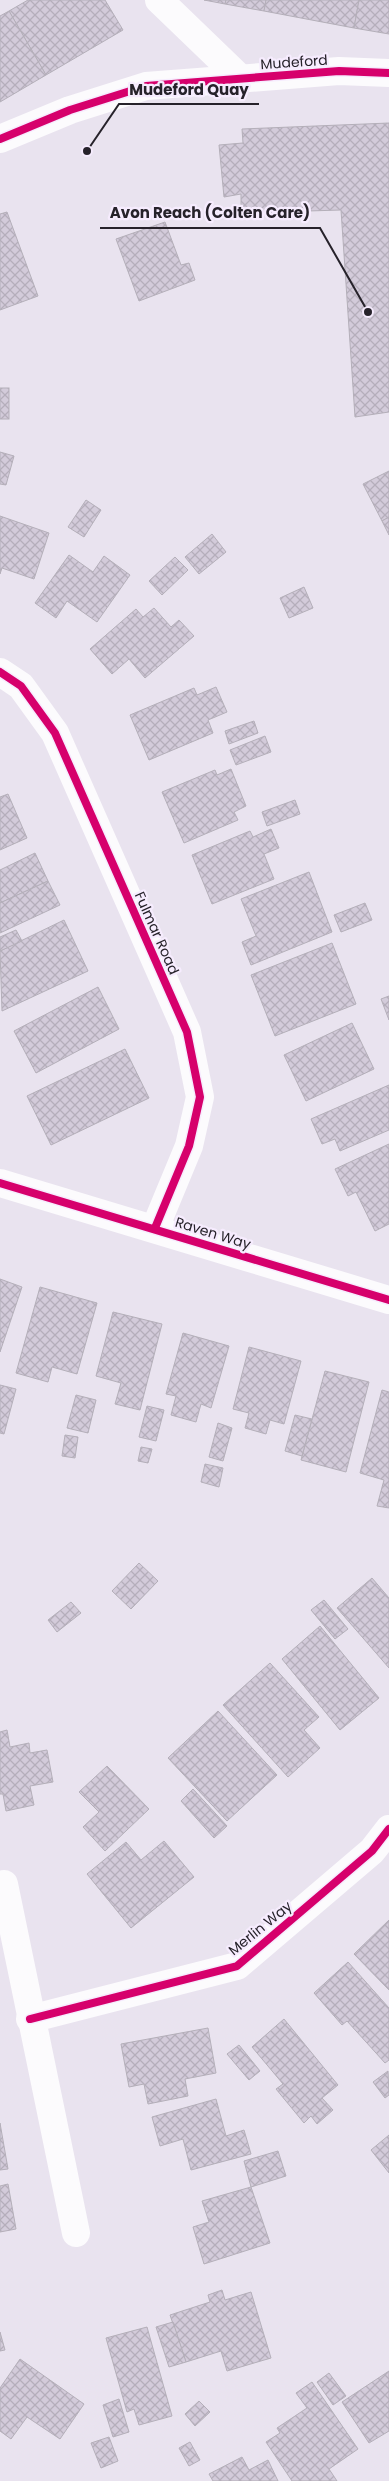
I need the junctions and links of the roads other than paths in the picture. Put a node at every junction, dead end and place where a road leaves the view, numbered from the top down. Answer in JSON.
{"nodes":[{"id":1,"x":159,"y":0,"type":"edge"},
{"id":2,"x":389,"y":73,"type":"edge"},
{"id":3,"x":240,"y":78,"type":"junction"},
{"id":4,"x":0,"y":138,"type":"edge"},
{"id":5,"x":0,"y":672,"type":"edge"},
{"id":6,"x":0,"y":1183,"type":"edge"},
{"id":7,"x":155,"y":1228,"type":"junction"},
{"id":8,"x":389,"y":1300,"type":"edge"},
{"id":9,"x":389,"y":1829,"type":"edge"},
{"id":10,"x":4,"y":1884,"type":"dead end"},
{"id":11,"x":30,"y":2019,"type":"junction"},
{"id":12,"x":76,"y":2233,"type":"dead end"}],
"edges":[{"from":1,"to":3,"type":"street"},
{"from":2,"to":3,"type":"street","name":"Mudeford"},
{"from":3,"to":4,"type":"street","name":"Mudeford"},
{"from":5,"to":7,"type":"street","name":"Fulmar Road"},
{"from":6,"to":7,"type":"street","name":"Raven Way"},
{"from":7,"to":8,"type":"street","name":"Raven Way"},
{"from":9,"to":11,"type":"street","name":"Merlin Way"},
{"from":10,"to":11,"type":"street"},
{"from":11,"to":12,"type":"street"}]}
